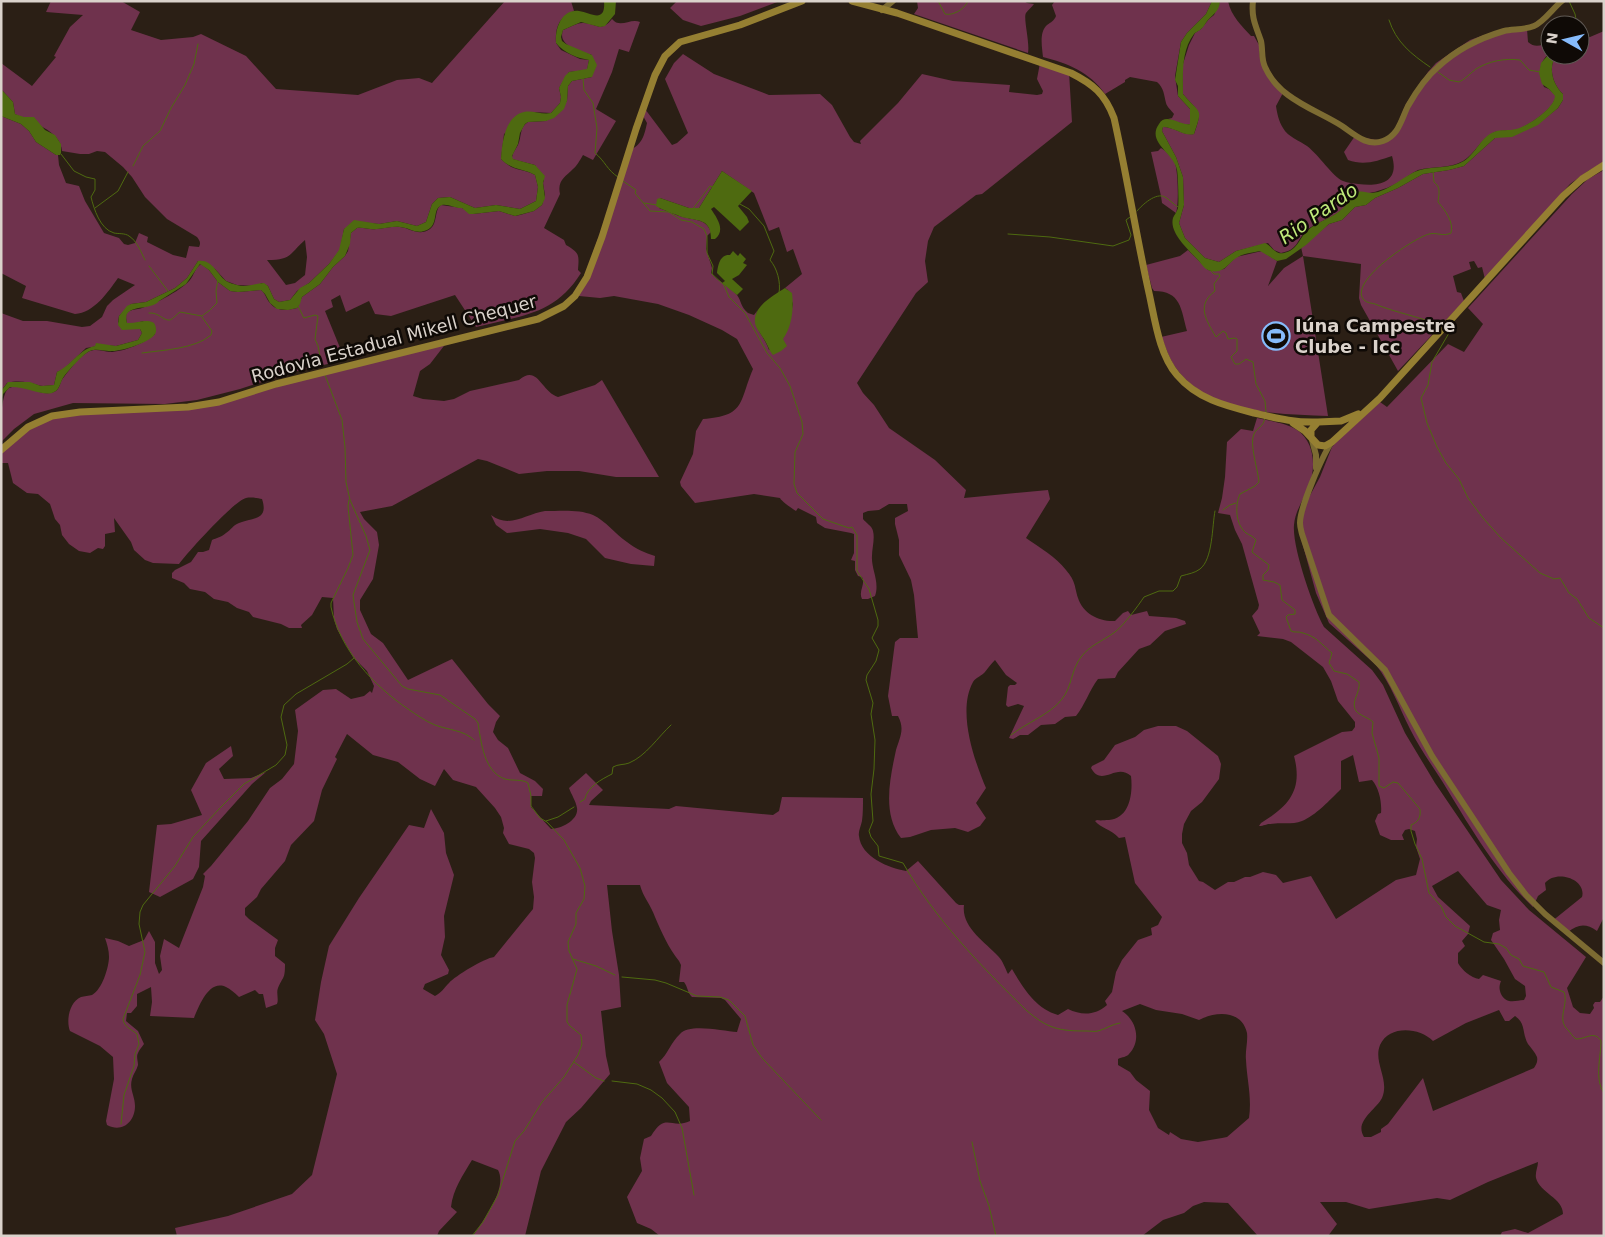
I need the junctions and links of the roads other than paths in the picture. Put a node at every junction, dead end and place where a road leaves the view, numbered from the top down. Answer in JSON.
{"nodes":[{"id":1,"x":802,"y":1,"type":"edge"},
{"id":2,"x":852,"y":1,"type":"edge"},
{"id":3,"x":893,"y":1,"type":"edge"},
{"id":4,"x":1253,"y":1,"type":"edge"},
{"id":5,"x":1562,"y":1,"type":"edge"},
{"id":6,"x":882,"y":10,"type":"junction"},
{"id":7,"x":1604,"y":165,"type":"edge"},
{"id":8,"x":1363,"y":412,"type":"junction"},
{"id":9,"x":1288,"y":421,"type":"junction"},
{"id":10,"x":1322,"y":422,"type":"junction"},
{"id":11,"x":1311,"y":438,"type":"junction"},
{"id":12,"x":1333,"y":441,"type":"junction"},
{"id":13,"x":1,"y":450,"type":"edge"},
{"id":14,"x":1315,"y":476,"type":"junction"},
{"id":15,"x":1604,"y":963,"type":"edge"}],
"edges":[{"from":1,"to":13,"type":"main road","name":"Rodovia Estadual Mikell Chequer"},
{"from":2,"to":6,"type":"main road"},
{"from":3,"to":6,"type":"main road"},
{"from":4,"to":5,"type":"main road"},
{"from":6,"to":9,"type":"main road"},
{"from":7,"to":8,"type":"main road"},
{"from":8,"to":10,"type":"main road"},
{"from":8,"to":12,"type":"main road"},
{"from":9,"to":10,"type":"main road"},
{"from":9,"to":11,"type":"main road"},
{"from":10,"to":11,"type":"main road"},
{"from":10,"to":12,"type":"main road"},
{"from":11,"to":12,"type":"main road"},
{"from":11,"to":14,"type":"main road"},
{"from":12,"to":14,"type":"main road"},
{"from":14,"to":15,"type":"main road"}]}
